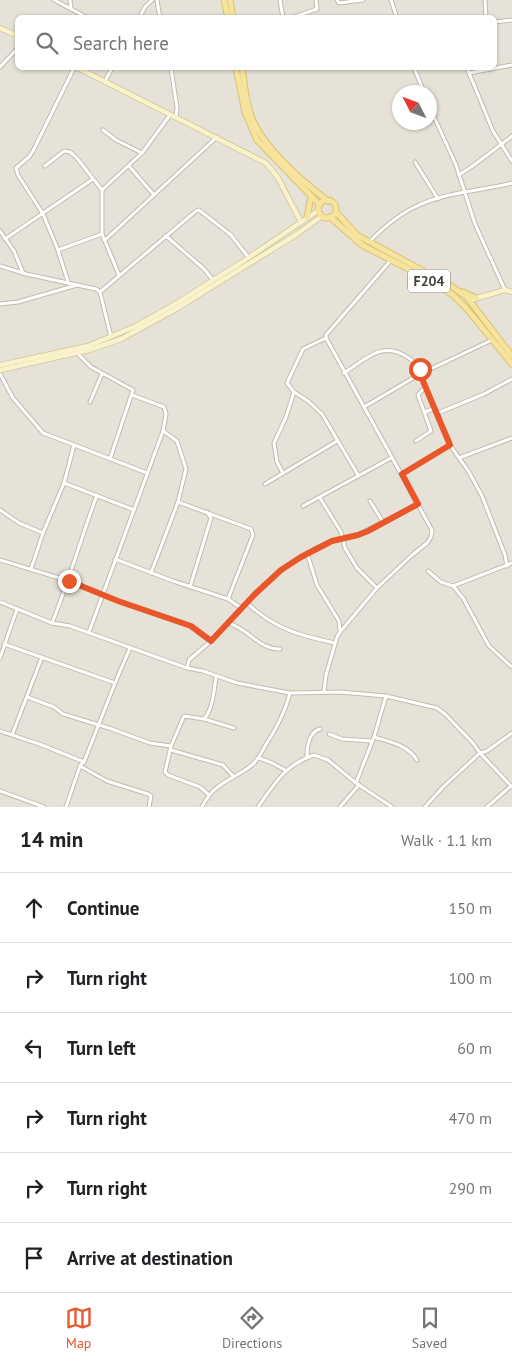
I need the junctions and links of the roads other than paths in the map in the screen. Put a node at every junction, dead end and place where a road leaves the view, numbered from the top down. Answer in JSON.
{"nodes":[{"id":1,"x":54,"y":0,"type":"edge"},
{"id":2,"x":70,"y":0,"type":"edge"},
{"id":3,"x":152,"y":0,"type":"edge"},
{"id":4,"x":157,"y":0,"type":"edge"},
{"id":5,"x":224,"y":0,"type":"edge"},
{"id":6,"x":230,"y":0,"type":"edge"},
{"id":7,"x":280,"y":0,"type":"edge"},
{"id":8,"x":316,"y":0,"type":"edge"},
{"id":9,"x":337,"y":0,"type":"edge"},
{"id":10,"x":363,"y":0,"type":"edge"},
{"id":11,"x":391,"y":0,"type":"edge"},
{"id":12,"x":485,"y":0,"type":"edge"},
{"id":13,"x":71,"y":8,"type":"junction"},
{"id":14,"x":83,"y":15,"type":"edge"},
{"id":15,"x":140,"y":15,"type":"edge"},
{"id":16,"x":160,"y":15,"type":"edge"},
{"id":17,"x":227,"y":15,"type":"edge"},
{"id":18,"x":232,"y":15,"type":"edge"},
{"id":19,"x":282,"y":15,"type":"edge"},
{"id":20,"x":300,"y":15,"type":"edge"},
{"id":21,"x":396,"y":15,"type":"edge"},
{"id":22,"x":486,"y":15,"type":"edge"},
{"id":23,"x":512,"y":20,"type":"edge"},
{"id":24,"x":497,"y":22,"type":"edge"},
{"id":25,"x":0,"y":28,"type":"edge"},
{"id":26,"x":15,"y":35,"type":"edge"},
{"id":27,"x":15,"y":51,"type":"edge"},
{"id":28,"x":512,"y":65,"type":"edge"},
{"id":29,"x":0,"y":67,"type":"edge"},
{"id":30,"x":497,"y":68,"type":"edge"},
{"id":31,"x":73,"y":70,"type":"edge"},
{"id":32,"x":82,"y":70,"type":"edge"},
{"id":33,"x":111,"y":70,"type":"edge"},
{"id":34,"x":171,"y":70,"type":"edge"},
{"id":35,"x":236,"y":70,"type":"edge"},
{"id":36,"x":242,"y":70,"type":"edge"},
{"id":37,"x":415,"y":70,"type":"edge"},
{"id":38,"x":468,"y":70,"type":"edge"},
{"id":39,"x":486,"y":70,"type":"edge"},
{"id":40,"x":470,"y":73,"type":"junction"},
{"id":41,"x":105,"y":82,"type":"junction"},
{"id":42,"x":421,"y":85,"type":"edge"},
{"id":43,"x":171,"y":114,"type":"junction"},
{"id":44,"x":176,"y":117,"type":"junction"},
{"id":45,"x":437,"y":123,"type":"edge"},
{"id":46,"x":103,"y":130,"type":"dead end"},
{"id":47,"x":512,"y":136,"type":"edge"},
{"id":48,"x":217,"y":137,"type":"junction"},
{"id":49,"x":500,"y":144,"type":"junction"},
{"id":50,"x":142,"y":153,"type":"junction"},
{"id":51,"x":512,"y":161,"type":"edge"},
{"id":52,"x":415,"y":162,"type":"dead end"},
{"id":53,"x":45,"y":166,"type":"dead end"},
{"id":54,"x":129,"y":166,"type":"junction"},
{"id":55,"x":459,"y":175,"type":"junction"},
{"id":56,"x":93,"y":179,"type":"junction"},
{"id":57,"x":512,"y":183,"type":"edge"},
{"id":58,"x":102,"y":190,"type":"junction"},
{"id":59,"x":465,"y":192,"type":"junction"},
{"id":60,"x":154,"y":195,"type":"junction"},
{"id":61,"x":311,"y":198,"type":"junction"},
{"id":62,"x":438,"y":199,"type":"junction"},
{"id":63,"x":328,"y":201,"type":"junction"},
{"id":64,"x":319,"y":208,"type":"junction"},
{"id":65,"x":336,"y":212,"type":"junction"},
{"id":66,"x":43,"y":214,"type":"junction"},
{"id":67,"x":322,"y":216,"type":"junction"},
{"id":68,"x":307,"y":217,"type":"junction"},
{"id":69,"x":330,"y":217,"type":"junction"},
{"id":70,"x":301,"y":222,"type":"junction"},
{"id":71,"x":0,"y":231,"type":"edge"},
{"id":72,"x":102,"y":234,"type":"junction"},
{"id":73,"x":166,"y":236,"type":"junction"},
{"id":74,"x":5,"y":239,"type":"junction"},
{"id":75,"x":105,"y":240,"type":"junction"},
{"id":76,"x":369,"y":242,"type":"junction"},
{"id":77,"x":375,"y":248,"type":"junction"},
{"id":78,"x":58,"y":250,"type":"junction"},
{"id":79,"x":248,"y":258,"type":"junction"},
{"id":80,"x":391,"y":260,"type":"junction"},
{"id":81,"x":0,"y":266,"type":"edge"},
{"id":82,"x":23,"y":273,"type":"junction"},
{"id":83,"x":119,"y":275,"type":"junction"},
{"id":84,"x":213,"y":280,"type":"junction"},
{"id":85,"x":68,"y":282,"type":"junction"},
{"id":86,"x":77,"y":284,"type":"junction"},
{"id":87,"x":451,"y":286,"type":"junction"},
{"id":88,"x":505,"y":290,"type":"junction"},
{"id":89,"x":100,"y":292,"type":"junction"},
{"id":90,"x":512,"y":292,"type":"edge"},
{"id":91,"x":478,"y":297,"type":"junction"},
{"id":92,"x":471,"y":302,"type":"junction"},
{"id":93,"x":0,"y":304,"type":"edge"},
{"id":94,"x":463,"y":306,"type":"junction"},
{"id":95,"x":112,"y":337,"type":"junction"},
{"id":96,"x":326,"y":338,"type":"junction"},
{"id":97,"x":492,"y":340,"type":"junction"},
{"id":98,"x":77,"y":353,"type":"junction"},
{"id":99,"x":512,"y":356,"type":"edge"},
{"id":100,"x":512,"y":364,"type":"edge"},
{"id":101,"x":0,"y":365,"type":"edge"},
{"id":102,"x":0,"y":370,"type":"edge"},
{"id":103,"x":344,"y":373,"type":"junction"},
{"id":104,"x":0,"y":374,"type":"edge"},
{"id":105,"x":102,"y":374,"type":"junction"},
{"id":106,"x":420,"y":374,"type":"junction"},
{"id":107,"x":512,"y":379,"type":"edge"},
{"id":108,"x":426,"y":386,"type":"junction"},
{"id":109,"x":294,"y":392,"type":"junction"},
{"id":110,"x":132,"y":395,"type":"junction"},
{"id":111,"x":90,"y":402,"type":"dead end"},
{"id":112,"x":364,"y":407,"type":"junction"},
{"id":113,"x":435,"y":408,"type":"junction"},
{"id":114,"x":426,"y":412,"type":"junction"},
{"id":115,"x":438,"y":413,"type":"junction"},
{"id":116,"x":163,"y":431,"type":"junction"},
{"id":117,"x":512,"y":438,"type":"edge"},
{"id":118,"x":416,"y":440,"type":"dead end"},
{"id":119,"x":337,"y":441,"type":"junction"},
{"id":120,"x":74,"y":445,"type":"junction"},
{"id":121,"x":450,"y":445,"type":"junction"},
{"id":122,"x":391,"y":458,"type":"junction"},
{"id":123,"x":459,"y":458,"type":"junction"},
{"id":124,"x":110,"y":459,"type":"junction"},
{"id":125,"x":283,"y":473,"type":"junction"},
{"id":126,"x":147,"y":474,"type":"junction"},
{"id":127,"x":402,"y":474,"type":"junction"},
{"id":128,"x":358,"y":475,"type":"junction"},
{"id":129,"x":64,"y":483,"type":"junction"},
{"id":130,"x":265,"y":484,"type":"dead end"},
{"id":131,"x":97,"y":495,"type":"junction"},
{"id":132,"x":320,"y":498,"type":"junction"},
{"id":133,"x":370,"y":501,"type":"dead end"},
{"id":134,"x":178,"y":502,"type":"junction"},
{"id":135,"x":418,"y":504,"type":"junction"},
{"id":136,"x":303,"y":506,"type":"dead end"},
{"id":137,"x":0,"y":510,"type":"edge"},
{"id":138,"x":134,"y":510,"type":"junction"},
{"id":139,"x":207,"y":512,"type":"junction"},
{"id":140,"x":382,"y":522,"type":"junction"},
{"id":141,"x":43,"y":533,"type":"junction"},
{"id":142,"x":342,"y":538,"type":"junction"},
{"id":143,"x":307,"y":554,"type":"junction"},
{"id":144,"x":115,"y":559,"type":"junction"},
{"id":145,"x":0,"y":560,"type":"edge"},
{"id":146,"x":512,"y":563,"type":"edge"},
{"id":147,"x":507,"y":566,"type":"junction"},
{"id":148,"x":32,"y":569,"type":"junction"},
{"id":149,"x":428,"y":571,"type":"dead end"},
{"id":150,"x":151,"y":573,"type":"junction"},
{"id":151,"x":69,"y":581,"type":"junction"},
{"id":152,"x":453,"y":586,"type":"junction"},
{"id":153,"x":190,"y":587,"type":"junction"},
{"id":154,"x":377,"y":588,"type":"junction"},
{"id":155,"x":103,"y":594,"type":"junction"},
{"id":156,"x":228,"y":599,"type":"junction"},
{"id":157,"x":0,"y":602,"type":"edge"},
{"id":158,"x":247,"y":603,"type":"junction"},
{"id":159,"x":241,"y":608,"type":"junction"},
{"id":160,"x":17,"y":609,"type":"junction"},
{"id":161,"x":52,"y":623,"type":"junction"},
{"id":162,"x":227,"y":623,"type":"junction"},
{"id":163,"x":89,"y":632,"type":"junction"},
{"id":164,"x":340,"y":632,"type":"junction"},
{"id":165,"x":211,"y":641,"type":"junction"},
{"id":166,"x":336,"y":643,"type":"junction"},
{"id":167,"x":4,"y":644,"type":"junction"},
{"id":168,"x":130,"y":648,"type":"junction"},
{"id":169,"x":280,"y":649,"type":"dead end"},
{"id":170,"x":42,"y":657,"type":"junction"},
{"id":171,"x":0,"y":658,"type":"edge"},
{"id":172,"x":512,"y":667,"type":"edge"},
{"id":173,"x":187,"y":668,"type":"junction"},
{"id":174,"x":216,"y":677,"type":"junction"},
{"id":175,"x":115,"y":683,"type":"junction"},
{"id":176,"x":324,"y":691,"type":"junction"},
{"id":177,"x":290,"y":693,"type":"junction"},
{"id":178,"x":386,"y":696,"type":"junction"},
{"id":179,"x":27,"y":697,"type":"junction"},
{"id":180,"x":204,"y":718,"type":"junction"},
{"id":181,"x":98,"y":725,"type":"junction"},
{"id":182,"x":234,"y":728,"type":"dead end"},
{"id":183,"x":320,"y":729,"type":"dead end"},
{"id":184,"x":0,"y":731,"type":"edge"},
{"id":185,"x":512,"y":733,"type":"edge"},
{"id":186,"x":329,"y":734,"type":"dead end"},
{"id":187,"x":12,"y":735,"type":"junction"},
{"id":188,"x":373,"y":739,"type":"junction"},
{"id":189,"x":171,"y":748,"type":"junction"},
{"id":190,"x":480,"y":753,"type":"junction"},
{"id":191,"x":308,"y":757,"type":"junction"},
{"id":192,"x":259,"y":758,"type":"junction"},
{"id":193,"x":417,"y":760,"type":"dead end"},
{"id":194,"x":84,"y":762,"type":"junction"},
{"id":195,"x":80,"y":766,"type":"junction"},
{"id":196,"x":285,"y":770,"type":"junction"},
{"id":197,"x":233,"y":776,"type":"junction"},
{"id":198,"x":357,"y":784,"type":"junction"},
{"id":199,"x":511,"y":785,"type":"edge"},
{"id":200,"x":0,"y":791,"type":"edge"},
{"id":201,"x":208,"y":794,"type":"junction"},
{"id":202,"x":30,"y":802,"type":"junction"},
{"id":203,"x":28,"y":807,"type":"edge"},
{"id":204,"x":44,"y":807,"type":"edge"},
{"id":205,"x":66,"y":807,"type":"edge"},
{"id":206,"x":149,"y":807,"type":"edge"},
{"id":207,"x":202,"y":807,"type":"edge"},
{"id":208,"x":258,"y":807,"type":"edge"},
{"id":209,"x":340,"y":807,"type":"edge"},
{"id":210,"x":392,"y":807,"type":"edge"},
{"id":211,"x":425,"y":807,"type":"edge"},
{"id":212,"x":487,"y":807,"type":"edge"}],
"edges":[{"from":1,"to":13,"type":"street"},
{"from":2,"to":13,"type":"street"},
{"from":3,"to":15,"type":"street"},
{"from":4,"to":16,"type":"street"},
{"from":5,"to":17,"type":"main road"},
{"from":6,"to":18,"type":"main road"},
{"from":7,"to":19,"type":"street"},
{"from":8,"to":20,"type":"street"},
{"from":9,"to":10,"type":"street"},
{"from":11,"to":21,"type":"street"},
{"from":12,"to":22,"type":"street"},
{"from":13,"to":14,"type":"street"},
{"from":23,"to":24,"type":"street"},
{"from":25,"to":26,"type":"main road"},
{"from":27,"to":29,"type":"street"},
{"from":28,"to":30,"type":"street"},
{"from":31,"to":66,"type":"street"},
{"from":32,"to":41,"type":"main road"},
{"from":33,"to":41,"type":"street"},
{"from":34,"to":44,"type":"street"},
{"from":35,"to":61,"type":"main road"},
{"from":36,"to":63,"type":"main road","number":"F204"},
{"from":37,"to":42,"type":"street"},
{"from":38,"to":40,"type":"street"},
{"from":39,"to":40,"type":"street"},
{"from":40,"to":49,"type":"street"},
{"from":41,"to":43,"type":"main road"},
{"from":43,"to":44,"type":"main road"},
{"from":43,"to":50,"type":"street"},
{"from":44,"to":48,"type":"main road"},
{"from":45,"to":55,"type":"street"},
{"from":46,"to":50,"type":"street"},
{"from":47,"to":49,"type":"street"},
{"from":48,"to":60,"type":"street"},
{"from":48,"to":70,"type":"main road"},
{"from":49,"to":51,"type":"street"},
{"from":49,"to":55,"type":"street"},
{"from":50,"to":54,"type":"street"},
{"from":52,"to":62,"type":"street"},
{"from":53,"to":56,"type":"street"},
{"from":54,"to":58,"type":"street"},
{"from":54,"to":60,"type":"street"},
{"from":55,"to":59,"type":"street"},
{"from":56,"to":58,"type":"street"},
{"from":56,"to":66,"type":"street"},
{"from":57,"to":59,"type":"street"},
{"from":58,"to":72,"type":"street"},
{"from":59,"to":62,"type":"street"},
{"from":59,"to":88,"type":"street"},
{"from":60,"to":75,"type":"street"},
{"from":61,"to":64,"type":"main road"},
{"from":61,"to":68,"type":"main road"},
{"from":62,"to":76,"type":"street"},
{"from":63,"to":64,"type":"main road"},
{"from":63,"to":65,"type":"main road","number":"F204"},
{"from":64,"to":67,"type":"main road"},
{"from":64,"to":68,"type":"main road"},
{"from":65,"to":69,"type":"main road"},
{"from":65,"to":76,"type":"main road","number":"F204"},
{"from":66,"to":74,"type":"street"},
{"from":66,"to":78,"type":"street"},
{"from":67,"to":69,"type":"main road"},
{"from":67,"to":98,"type":"main road"},
{"from":68,"to":70,"type":"main road"},
{"from":69,"to":77,"type":"main road","number":"F204"},
{"from":70,"to":79,"type":"main road"},
{"from":71,"to":74,"type":"street"},
{"from":72,"to":75,"type":"street"},
{"from":72,"to":78,"type":"street"},
{"from":73,"to":79,"type":"street"},
{"from":73,"to":83,"type":"street"},
{"from":73,"to":84,"type":"street"},
{"from":74,"to":82,"type":"street"},
{"from":75,"to":83,"type":"street"},
{"from":76,"to":77,"type":"main road","number":"F204"},
{"from":77,"to":80,"type":"main road","number":"F204"},
{"from":77,"to":87,"type":"main road","number":"F204"},
{"from":78,"to":85,"type":"street"},
{"from":79,"to":84,"type":"main road"},
{"from":80,"to":94,"type":"main road","number":"F204"},
{"from":80,"to":96,"type":"street"},
{"from":81,"to":82,"type":"street"},
{"from":82,"to":85,"type":"street"},
{"from":83,"to":89,"type":"street"},
{"from":84,"to":95,"type":"main road"},
{"from":85,"to":86,"type":"street"},
{"from":86,"to":89,"type":"street"},
{"from":86,"to":93,"type":"street"},
{"from":87,"to":91,"type":"main road"},
{"from":87,"to":92,"type":"main road","number":"F204"},
{"from":88,"to":90,"type":"main road"},
{"from":88,"to":91,"type":"main road"},
{"from":89,"to":95,"type":"street"},
{"from":91,"to":92,"type":"main road"},
{"from":92,"to":94,"type":"street"},
{"from":92,"to":99,"type":"main road","number":"F204"},
{"from":94,"to":97,"type":"main road","number":"F204"},
{"from":95,"to":101,"type":"main road"},
{"from":96,"to":103,"type":"street"},
{"from":96,"to":109,"type":"street"},
{"from":97,"to":100,"type":"main road","number":"F204"},
{"from":97,"to":106,"type":"street"},
{"from":98,"to":102,"type":"main road"},
{"from":98,"to":105,"type":"street"},
{"from":103,"to":106,"type":"street"},
{"from":103,"to":112,"type":"street"},
{"from":104,"to":120,"type":"street"},
{"from":105,"to":110,"type":"street"},
{"from":105,"to":111,"type":"street"},
{"from":106,"to":108,"type":"street"},
{"from":106,"to":112,"type":"street"},
{"from":107,"to":115,"type":"street"},
{"from":108,"to":113,"type":"street"},
{"from":108,"to":114,"type":"street"},
{"from":109,"to":119,"type":"street"},
{"from":109,"to":125,"type":"street"},
{"from":110,"to":116,"type":"street"},
{"from":110,"to":124,"type":"street"},
{"from":112,"to":122,"type":"street"},
{"from":113,"to":114,"type":"street"},
{"from":113,"to":115,"type":"street"},
{"from":114,"to":118,"type":"street"},
{"from":115,"to":121,"type":"street"},
{"from":116,"to":126,"type":"street"},
{"from":116,"to":134,"type":"street"},
{"from":117,"to":123,"type":"street"},
{"from":119,"to":125,"type":"street"},
{"from":119,"to":128,"type":"street"},
{"from":120,"to":124,"type":"street"},
{"from":120,"to":129,"type":"street"},
{"from":121,"to":123,"type":"street"},
{"from":121,"to":127,"type":"street"},
{"from":122,"to":127,"type":"street"},
{"from":122,"to":128,"type":"street"},
{"from":123,"to":147,"type":"street"},
{"from":124,"to":126,"type":"street"},
{"from":125,"to":130,"type":"street"},
{"from":126,"to":138,"type":"street"},
{"from":127,"to":135,"type":"street"},
{"from":128,"to":132,"type":"street"},
{"from":129,"to":131,"type":"street"},
{"from":129,"to":141,"type":"street"},
{"from":131,"to":138,"type":"street"},
{"from":131,"to":151,"type":"street"},
{"from":132,"to":136,"type":"street"},
{"from":132,"to":142,"type":"street"},
{"from":133,"to":140,"type":"street"},
{"from":134,"to":139,"type":"street"},
{"from":134,"to":150,"type":"street"},
{"from":135,"to":140,"type":"street"},
{"from":135,"to":154,"type":"street"},
{"from":137,"to":141,"type":"street"},
{"from":138,"to":144,"type":"street"},
{"from":139,"to":153,"type":"street"},
{"from":139,"to":156,"type":"street"},
{"from":140,"to":142,"type":"street"},
{"from":141,"to":148,"type":"street"},
{"from":142,"to":143,"type":"street"},
{"from":142,"to":154,"type":"street"},
{"from":143,"to":158,"type":"street"},
{"from":143,"to":164,"type":"street"},
{"from":144,"to":150,"type":"street"},
{"from":144,"to":155,"type":"street"},
{"from":145,"to":148,"type":"street"},
{"from":146,"to":147,"type":"street"},
{"from":147,"to":152,"type":"street"},
{"from":148,"to":151,"type":"street"},
{"from":149,"to":152,"type":"street"},
{"from":150,"to":153,"type":"street"},
{"from":151,"to":155,"type":"street"},
{"from":151,"to":161,"type":"street"},
{"from":152,"to":172,"type":"street"},
{"from":153,"to":156,"type":"street"},
{"from":154,"to":164,"type":"street"},
{"from":155,"to":163,"type":"street"},
{"from":155,"to":165,"type":"street"},
{"from":156,"to":159,"type":"street"},
{"from":157,"to":160,"type":"street"},
{"from":158,"to":159,"type":"street"},
{"from":158,"to":166,"type":"street"},
{"from":159,"to":162,"type":"street"},
{"from":160,"to":161,"type":"street"},
{"from":160,"to":167,"type":"street"},
{"from":161,"to":163,"type":"street"},
{"from":162,"to":165,"type":"street"},
{"from":162,"to":169,"type":"street"},
{"from":163,"to":168,"type":"street"},
{"from":164,"to":166,"type":"street"},
{"from":165,"to":173,"type":"street"},
{"from":166,"to":176,"type":"street"},
{"from":167,"to":170,"type":"street"},
{"from":167,"to":171,"type":"street"},
{"from":168,"to":173,"type":"street"},
{"from":168,"to":175,"type":"street"},
{"from":170,"to":175,"type":"street"},
{"from":170,"to":179,"type":"street"},
{"from":173,"to":174,"type":"street"},
{"from":174,"to":177,"type":"street"},
{"from":174,"to":180,"type":"street"},
{"from":175,"to":181,"type":"street"},
{"from":176,"to":177,"type":"street"},
{"from":176,"to":178,"type":"street"},
{"from":177,"to":192,"type":"street"},
{"from":178,"to":188,"type":"street"},
{"from":178,"to":190,"type":"street"},
{"from":179,"to":181,"type":"street"},
{"from":179,"to":187,"type":"street"},
{"from":180,"to":182,"type":"street"},
{"from":180,"to":189,"type":"street"},
{"from":181,"to":189,"type":"street"},
{"from":181,"to":194,"type":"street"},
{"from":183,"to":191,"type":"street"},
{"from":184,"to":187,"type":"street"},
{"from":185,"to":190,"type":"street"},
{"from":186,"to":188,"type":"street"},
{"from":187,"to":194,"type":"street"},
{"from":188,"to":193,"type":"street"},
{"from":188,"to":198,"type":"street"},
{"from":189,"to":197,"type":"street"},
{"from":189,"to":201,"type":"street"},
{"from":190,"to":199,"type":"street"},
{"from":190,"to":211,"type":"street"},
{"from":191,"to":196,"type":"street"},
{"from":191,"to":198,"type":"street"},
{"from":192,"to":196,"type":"street"},
{"from":192,"to":197,"type":"street"},
{"from":194,"to":195,"type":"street"},
{"from":195,"to":205,"type":"street"},
{"from":195,"to":206,"type":"street"},
{"from":196,"to":208,"type":"street"},
{"from":197,"to":201,"type":"street"},
{"from":198,"to":209,"type":"street"},
{"from":198,"to":210,"type":"street"},
{"from":199,"to":212,"type":"street"},
{"from":200,"to":202,"type":"street"},
{"from":201,"to":207,"type":"street"},
{"from":202,"to":203,"type":"street"},
{"from":202,"to":204,"type":"street"}]}
